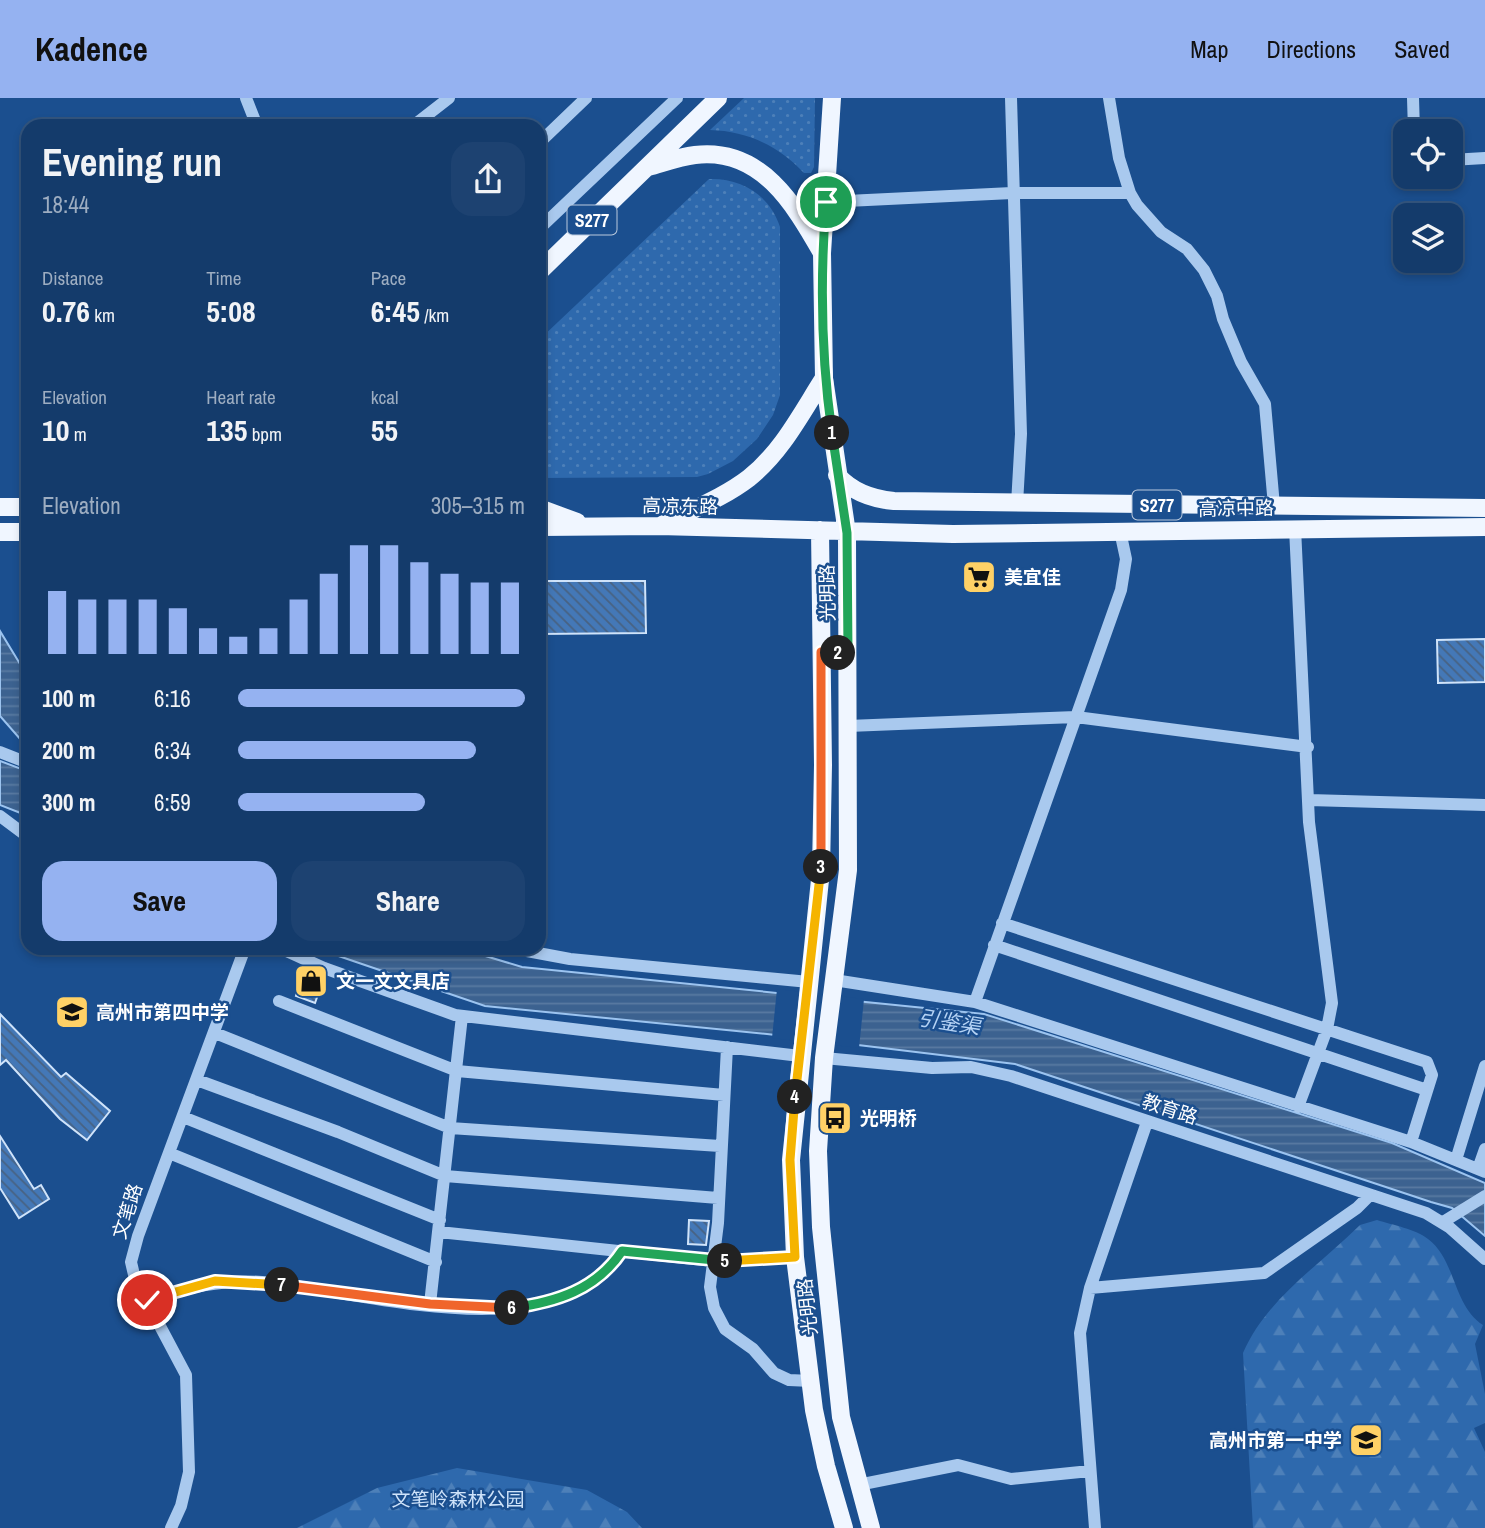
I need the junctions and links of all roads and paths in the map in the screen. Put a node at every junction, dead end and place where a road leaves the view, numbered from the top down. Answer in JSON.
{"nodes":[{"id":1,"x":246,"y":98,"type":"edge"},
{"id":2,"x":449,"y":98,"type":"edge"},
{"id":3,"x":586,"y":98,"type":"edge"},
{"id":4,"x":677,"y":98,"type":"edge"},
{"id":5,"x":718,"y":98,"type":"edge"},
{"id":6,"x":1011,"y":98,"type":"edge"},
{"id":7,"x":1109,"y":98,"type":"edge"},
{"id":8,"x":1413,"y":98,"type":"edge"},
{"id":9,"x":831,"y":106,"type":"edge"},
{"id":10,"x":254,"y":119,"type":"edge"},
{"id":11,"x":422,"y":119,"type":"edge"},
{"id":12,"x":1414,"y":119,"type":"edge"},
{"id":13,"x":546,"y":136,"type":"edge"},
{"id":14,"x":1485,"y":158,"type":"edge"},
{"id":15,"x":1463,"y":159,"type":"edge"},
{"id":16,"x":646,"y":168,"type":"junction"},
{"id":17,"x":1012,"y":193,"type":"junction"},
{"id":18,"x":1130,"y":193,"type":"junction"},
{"id":19,"x":826,"y":202,"type":"junction"},
{"id":20,"x":546,"y":222,"type":"edge"},
{"id":21,"x":822,"y":253,"type":"junction"},
{"id":22,"x":546,"y":265,"type":"edge"},
{"id":23,"x":824,"y":378,"type":"junction"},
{"id":24,"x":837,"y":475,"type":"junction"},
{"id":25,"x":1017,"y":504,"type":"junction"},
{"id":26,"x":1058,"y":505,"type":"junction"},
{"id":27,"x":1274,"y":506,"type":"junction"},
{"id":28,"x":0,"y":507,"type":"edge"},
{"id":29,"x":21,"y":507,"type":"edge"},
{"id":30,"x":1485,"y":508,"type":"edge"},
{"id":31,"x":546,"y":511,"type":"edge"},
{"id":32,"x":587,"y":526,"type":"junction"},
{"id":33,"x":659,"y":526,"type":"junction"},
{"id":34,"x":546,"y":527,"type":"edge"},
{"id":35,"x":1485,"y":527,"type":"edge"},
{"id":36,"x":1295,"y":528,"type":"junction"},
{"id":37,"x":820,"y":530,"type":"junction"},
{"id":38,"x":1119,"y":531,"type":"junction"},
{"id":39,"x":0,"y":532,"type":"edge"},
{"id":40,"x":21,"y":532,"type":"edge"},
{"id":41,"x":1059,"y":532,"type":"junction"},
{"id":42,"x":847,"y":533,"type":"junction"},
{"id":43,"x":821,"y":652,"type":"junction"},
{"id":44,"x":848,"y":653,"type":"junction"},
{"id":45,"x":1076,"y":717,"type":"junction"},
{"id":46,"x":848,"y":726,"type":"junction"},
{"id":47,"x":1308,"y":747,"type":"junction"},
{"id":48,"x":0,"y":752,"type":"edge"},
{"id":49,"x":21,"y":760,"type":"edge"},
{"id":50,"x":1309,"y":800,"type":"junction"},
{"id":51,"x":1485,"y":805,"type":"edge"},
{"id":52,"x":0,"y":816,"type":"edge"},
{"id":53,"x":21,"y":832,"type":"edge"},
{"id":54,"x":1002,"y":923,"type":"junction"},
{"id":55,"x":994,"y":945,"type":"junction"},
{"id":56,"x":242,"y":955,"type":"edge"},
{"id":57,"x":295,"y":955,"type":"edge"},
{"id":58,"x":546,"y":955,"type":"edge"},
{"id":59,"x":808,"y":988,"type":"junction"},
{"id":60,"x":833,"y":988,"type":"junction"},
{"id":61,"x":279,"y":1001,"type":"dead end"},
{"id":62,"x":975,"y":1002,"type":"junction"},
{"id":63,"x":462,"y":1016,"type":"junction"},
{"id":64,"x":1327,"y":1029,"type":"junction"},
{"id":65,"x":215,"y":1032,"type":"junction"},
{"id":66,"x":727,"y":1047,"type":"junction"},
{"id":67,"x":800,"y":1050,"type":"junction"},
{"id":68,"x":824,"y":1053,"type":"junction"},
{"id":69,"x":1317,"y":1055,"type":"junction"},
{"id":70,"x":1485,"y":1066,"type":"edge"},
{"id":71,"x":457,"y":1070,"type":"junction"},
{"id":72,"x":197,"y":1080,"type":"junction"},
{"id":73,"x":1427,"y":1090,"type":"junction"},
{"id":74,"x":724,"y":1095,"type":"junction"},
{"id":75,"x":1298,"y":1107,"type":"junction"},
{"id":76,"x":183,"y":1117,"type":"junction"},
{"id":77,"x":1147,"y":1122,"type":"junction"},
{"id":78,"x":450,"y":1128,"type":"junction"},
{"id":79,"x":1411,"y":1142,"type":"junction"},
{"id":80,"x":720,"y":1146,"type":"junction"},
{"id":81,"x":1485,"y":1149,"type":"edge"},
{"id":82,"x":169,"y":1153,"type":"junction"},
{"id":83,"x":1456,"y":1160,"type":"junction"},
{"id":84,"x":1481,"y":1171,"type":"edge"},
{"id":85,"x":445,"y":1176,"type":"junction"},
{"id":86,"x":1370,"y":1195,"type":"junction"},
{"id":87,"x":1485,"y":1196,"type":"edge"},
{"id":88,"x":719,"y":1198,"type":"junction"},
{"id":89,"x":1449,"y":1219,"type":"junction"},
{"id":90,"x":440,"y":1226,"type":"junction"},
{"id":91,"x":622,"y":1251,"type":"junction"},
{"id":92,"x":795,"y":1257,"type":"junction"},
{"id":93,"x":1485,"y":1259,"type":"edge"},
{"id":94,"x":713,"y":1261,"type":"junction"},
{"id":95,"x":436,"y":1262,"type":"junction"},
{"id":96,"x":1090,"y":1288,"type":"junction"},
{"id":97,"x":147,"y":1300,"type":"junction"},
{"id":98,"x":430,"y":1304,"type":"junction"},
{"id":99,"x":811,"y":1381,"type":"junction"},
{"id":100,"x":1090,"y":1471,"type":"junction"},
{"id":101,"x":858,"y":1485,"type":"junction"},
{"id":102,"x":171,"y":1528,"type":"edge"},
{"id":103,"x":844,"y":1528,"type":"edge"},
{"id":104,"x":871,"y":1528,"type":"edge"},
{"id":105,"x":1095,"y":1528,"type":"edge"}],
"edges":[{"from":1,"to":10,"type":"street"},
{"from":2,"to":11,"type":"street"},
{"from":3,"to":13,"type":"street"},
{"from":4,"to":20,"type":"street"},
{"from":5,"to":16,"type":"main road"},
{"from":6,"to":17,"type":"street"},
{"from":7,"to":18,"type":"street"},
{"from":8,"to":12,"type":"street"},
{"from":9,"to":19,"type":"main road","name":"光明路"},
{"from":14,"to":15,"type":"street"},
{"from":16,"to":21,"type":"main road","number":"S277"},
{"from":16,"to":22,"type":"main road","number":"S277"},
{"from":17,"to":18,"type":"street"},
{"from":17,"to":19,"type":"street"},
{"from":17,"to":25,"type":"street"},
{"from":18,"to":27,"type":"street"},
{"from":19,"to":21,"type":"main road","name":"光明路"},
{"from":21,"to":23,"type":"main road","name":"光明路","number":"S277"},
{"from":23,"to":24,"type":"main road","name":"光明路","number":"S277"},
{"from":23,"to":33,"type":"main road","number":"S277"},
{"from":24,"to":25,"type":"main road","name":"高凉中路","number":"S277"},
{"from":24,"to":42,"type":"main road","name":"光明路","number":"S277"},
{"from":25,"to":26,"type":"main road","name":"高凉中路","number":"S277"},
{"from":26,"to":27,"type":"main road","name":"高凉中路","number":"S277"},
{"from":26,"to":41,"type":"main road"},
{"from":27,"to":30,"type":"main road","name":"高凉中路","number":"S277"},
{"from":28,"to":29,"type":"main road"},
{"from":31,"to":32,"type":"main road","number":"S277"},
{"from":32,"to":33,"type":"main road","name":"高凉东路","number":"S277"},
{"from":32,"to":34,"type":"main road","name":"高凉东路","number":"S277"},
{"from":33,"to":37,"type":"main road","name":"高凉东路","number":"S277"},
{"from":35,"to":36,"type":"main road","name":"高凉中路","number":"S277"},
{"from":36,"to":38,"type":"main road","name":"高凉中路","number":"S277"},
{"from":36,"to":47,"type":"street"},
{"from":37,"to":42,"type":"main road","name":"高凉中路","number":"S277"},
{"from":37,"to":43,"type":"main road","name":"光明路"},
{"from":38,"to":41,"type":"main road","name":"高凉中路","number":"S277"},
{"from":38,"to":45,"type":"street"},
{"from":39,"to":40,"type":"main road"},
{"from":41,"to":42,"type":"main road","name":"高凉中路","number":"S277"},
{"from":42,"to":44,"type":"main road","name":"光明路"},
{"from":43,"to":44,"type":"main road"},
{"from":43,"to":59,"type":"main road","name":"光明路"},
{"from":44,"to":46,"type":"main road","name":"光明路"},
{"from":45,"to":46,"type":"street"},
{"from":45,"to":47,"type":"street"},
{"from":45,"to":54,"type":"street"},
{"from":46,"to":60,"type":"main road","name":"光明路"},
{"from":47,"to":50,"type":"street"},
{"from":48,"to":49,"type":"street"},
{"from":50,"to":51,"type":"street"},
{"from":50,"to":64,"type":"street"},
{"from":52,"to":53,"type":"street"},
{"from":54,"to":55,"type":"street"},
{"from":54,"to":64,"type":"street"},
{"from":55,"to":62,"type":"street"},
{"from":55,"to":69,"type":"street"},
{"from":56,"to":65,"type":"street","name":"文笔路"},
{"from":57,"to":63,"type":"street"},
{"from":58,"to":59,"type":"street"},
{"from":59,"to":67,"type":"main road","name":"光明路"},
{"from":60,"to":62,"type":"street"},
{"from":60,"to":68,"type":"main road","name":"光明路"},
{"from":61,"to":71,"type":"street"},
{"from":62,"to":75,"type":"street"},
{"from":63,"to":66,"type":"street"},
{"from":63,"to":71,"type":"street"},
{"from":64,"to":69,"type":"street"},
{"from":64,"to":73,"type":"street"},
{"from":65,"to":72,"type":"street","name":"文笔路"},
{"from":65,"to":78,"type":"street"},
{"from":66,"to":67,"type":"street"},
{"from":66,"to":74,"type":"street"},
{"from":67,"to":92,"type":"main road","name":"光明路"},
{"from":68,"to":77,"type":"street","name":"教育路"},
{"from":68,"to":101,"type":"main road","name":"光明路"},
{"from":69,"to":73,"type":"street"},
{"from":69,"to":75,"type":"street"},
{"from":70,"to":83,"type":"street"},
{"from":71,"to":74,"type":"street"},
{"from":71,"to":78,"type":"street"},
{"from":72,"to":76,"type":"street","name":"文笔路"},
{"from":72,"to":85,"type":"street"},
{"from":73,"to":79,"type":"street"},
{"from":74,"to":80,"type":"street"},
{"from":75,"to":79,"type":"street"},
{"from":76,"to":82,"type":"street","name":"文笔路"},
{"from":76,"to":90,"type":"street"},
{"from":77,"to":86,"type":"street","name":"教育路"},
{"from":77,"to":96,"type":"street"},
{"from":78,"to":80,"type":"street"},
{"from":78,"to":85,"type":"street"},
{"from":79,"to":83,"type":"street"},
{"from":80,"to":88,"type":"street"},
{"from":81,"to":84,"type":"street"},
{"from":82,"to":95,"type":"street"},
{"from":82,"to":97,"type":"street","name":"文笔路"},
{"from":83,"to":84,"type":"street"},
{"from":85,"to":88,"type":"street"},
{"from":85,"to":90,"type":"street"},
{"from":86,"to":89,"type":"street","name":"教育路"},
{"from":86,"to":96,"type":"street"},
{"from":87,"to":89,"type":"street"},
{"from":88,"to":94,"type":"street"},
{"from":89,"to":93,"type":"street","name":"教育路"},
{"from":90,"to":91,"type":"street"},
{"from":90,"to":95,"type":"street"},
{"from":91,"to":94,"type":"street"},
{"from":91,"to":98,"type":"street"},
{"from":92,"to":94,"type":"street"},
{"from":92,"to":99,"type":"main road","name":"光明路"},
{"from":94,"to":99,"type":"street"},
{"from":95,"to":98,"type":"street"},
{"from":96,"to":100,"type":"street"},
{"from":97,"to":98,"type":"street"},
{"from":97,"to":102,"type":"street","name":"文笔路"},
{"from":99,"to":103,"type":"main road","name":"光明路"},
{"from":100,"to":101,"type":"street"},
{"from":100,"to":105,"type":"street"},
{"from":101,"to":104,"type":"main road","name":"光明路"}]}
